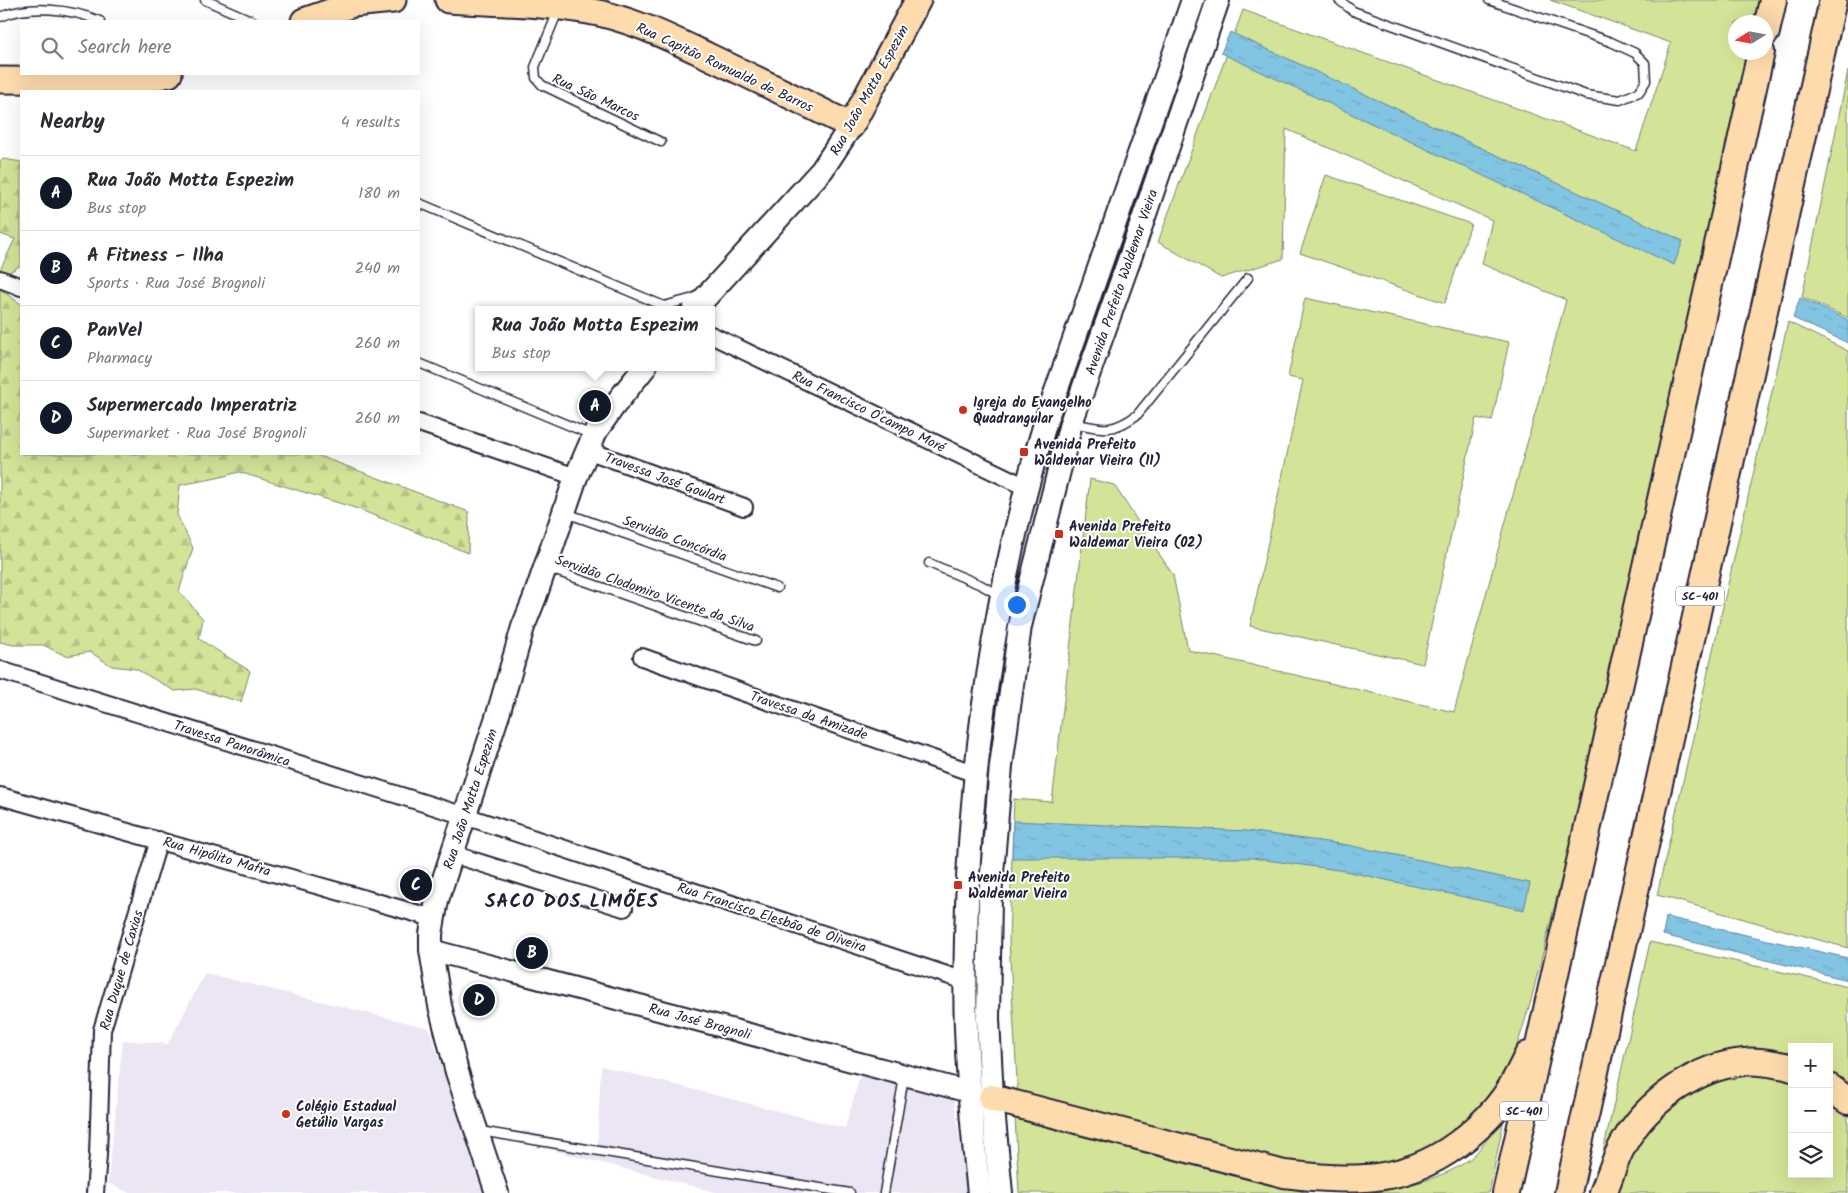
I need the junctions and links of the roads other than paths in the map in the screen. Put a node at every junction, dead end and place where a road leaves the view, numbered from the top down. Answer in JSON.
{"nodes":[{"id":1,"x":205,"y":0,"type":"edge"},
{"id":2,"x":392,"y":0,"type":"edge"},
{"id":3,"x":448,"y":0,"type":"edge"},
{"id":4,"x":1193,"y":0,"type":"edge"},
{"id":5,"x":1218,"y":0,"type":"edge"},
{"id":6,"x":1339,"y":0,"type":"edge"},
{"id":7,"x":1489,"y":0,"type":"edge"},
{"id":8,"x":1773,"y":0,"type":"edge"},
{"id":9,"x":1833,"y":0,"type":"edge"},
{"id":10,"x":350,"y":2,"type":"edge"},
{"id":11,"x":912,"y":2,"type":"edge"},
{"id":12,"x":559,"y":7,"type":"junction"},
{"id":13,"x":1770,"y":15,"type":"edge"},
{"id":14,"x":0,"y":17,"type":"edge"},
{"id":15,"x":97,"y":20,"type":"edge"},
{"id":16,"x":251,"y":20,"type":"edge"},
{"id":17,"x":306,"y":20,"type":"edge"},
{"id":18,"x":1759,"y":60,"type":"edge"},
{"id":19,"x":159,"y":75,"type":"edge"},
{"id":20,"x":140,"y":77,"type":"edge"},
{"id":21,"x":0,"y":80,"type":"edge"},
{"id":22,"x":851,"y":126,"type":"junction"},
{"id":23,"x":662,"y":142,"type":"dead end"},
{"id":24,"x":420,"y":203,"type":"edge"},
{"id":25,"x":1248,"y":278,"type":"dead end"},
{"id":26,"x":0,"y":279,"type":"edge"},
{"id":27,"x":20,"y":287,"type":"edge"},
{"id":28,"x":701,"y":302,"type":"edge"},
{"id":29,"x":664,"y":306,"type":"edge"},
{"id":30,"x":664,"y":306,"type":"edge"},
{"id":31,"x":715,"y":337,"type":"edge"},
{"id":32,"x":420,"y":362,"type":"edge"},
{"id":33,"x":642,"y":371,"type":"edge"},
{"id":34,"x":420,"y":423,"type":"edge"},
{"id":35,"x":1071,"y":423,"type":"junction"},
{"id":36,"x":590,"y":443,"type":"junction"},
{"id":37,"x":576,"y":477,"type":"junction"},
{"id":38,"x":1026,"y":487,"type":"junction"},
{"id":39,"x":744,"y":507,"type":"dead end"},
{"id":40,"x":564,"y":512,"type":"junction"},
{"id":41,"x":929,"y":563,"type":"dead end"},
{"id":42,"x":545,"y":568,"type":"junction"},
{"id":43,"x":777,"y":588,"type":"dead end"},
{"id":44,"x":1002,"y":590,"type":"junction"},
{"id":45,"x":1029,"y":590,"type":"junction"},
{"id":46,"x":756,"y":642,"type":"dead end"},
{"id":47,"x":642,"y":657,"type":"dead end"},
{"id":48,"x":0,"y":670,"type":"edge"},
{"id":49,"x":976,"y":774,"type":"junction"},
{"id":50,"x":0,"y":796,"type":"edge"},
{"id":51,"x":465,"y":816,"type":"junction"},
{"id":52,"x":159,"y":840,"type":"junction"},
{"id":53,"x":452,"y":854,"type":"junction"},
{"id":54,"x":624,"y":908,"type":"dead end"},
{"id":55,"x":433,"y":918,"type":"junction"},
{"id":56,"x":430,"y":950,"type":"junction"},
{"id":57,"x":965,"y":981,"type":"junction"},
{"id":58,"x":1542,"y":1030,"type":"junction"},
{"id":59,"x":1788,"y":1067,"type":"edge"},
{"id":60,"x":904,"y":1075,"type":"junction"},
{"id":61,"x":1830,"y":1088,"type":"edge"},
{"id":62,"x":981,"y":1095,"type":"junction"},
{"id":63,"x":1848,"y":1100,"type":"edge"},
{"id":64,"x":476,"y":1130,"type":"junction"},
{"id":65,"x":95,"y":1193,"type":"edge"},
{"id":66,"x":497,"y":1193,"type":"edge"},
{"id":67,"x":850,"y":1193,"type":"edge"},
{"id":68,"x":884,"y":1193,"type":"edge"},
{"id":69,"x":979,"y":1193,"type":"edge"},
{"id":70,"x":1001,"y":1193,"type":"edge"},
{"id":71,"x":1506,"y":1193,"type":"edge"},
{"id":72,"x":1568,"y":1193,"type":"edge"},
{"id":73,"x":1603,"y":1193,"type":"edge"}],
"edges":[{"from":1,"to":16,"type":"lane"},
{"from":2,"to":10,"type":"main road"},
{"from":3,"to":12,"type":"main road","name":"Rua Capitão Romualdo de Barros"},
{"from":4,"to":38,"type":"main road","name":"Avenida Prefeito Waldemar Vieira"},
{"from":5,"to":35,"type":"main road","name":"Avenida Prefeito Waldemar Vieira"},
{"from":6,"to":7,"type":"lane"},
{"from":8,"to":13,"type":"highway"},
{"from":9,"to":72,"type":"highway","number":"SC-401"},
{"from":10,"to":17,"type":"main road"},
{"from":11,"to":22,"type":"main road","name":"Rua João Motta Espezim"},
{"from":12,"to":22,"type":"main road","name":"Rua Capitão Romualdo de Barros"},
{"from":12,"to":23,"type":"lane","name":"Rua São Marcos"},
{"from":14,"to":15,"type":"lane"},
{"from":18,"to":58,"type":"highway","number":"SC-401"},
{"from":19,"to":20,"type":"main road"},
{"from":20,"to":21,"type":"main road"},
{"from":22,"to":28,"type":"main road","name":"Rua João Motta Espezim"},
{"from":24,"to":30,"type":"lane"},
{"from":25,"to":35,"type":"lane"},
{"from":26,"to":27,"type":"street"},
{"from":28,"to":29,"type":"lane"},
{"from":31,"to":38,"type":"street","name":"Rua Francisco O'campo Moré"},
{"from":32,"to":36,"type":"lane"},
{"from":33,"to":36,"type":"main road","name":"Rua João Motta Espezim"},
{"from":34,"to":37,"type":"street"},
{"from":35,"to":45,"type":"main road","name":"Avenida Prefeito Waldemar Vieira"},
{"from":36,"to":37,"type":"main road","name":"Rua João Motta Espezim"},
{"from":36,"to":39,"type":"street","name":"Travessa José Goulart"},
{"from":37,"to":40,"type":"main road","name":"Rua João Motta Espezim"},
{"from":38,"to":44,"type":"main road","name":"Avenida Prefeito Waldemar Vieira"},
{"from":40,"to":42,"type":"main road","name":"Rua João Motta Espezim"},
{"from":40,"to":43,"type":"lane","name":"Servidão Concórdia"},
{"from":41,"to":44,"type":"lane"},
{"from":42,"to":46,"type":"lane","name":"Servidão Clodomiro Vicente da Silva"},
{"from":42,"to":51,"type":"main road","name":"Rua João Motta Espezim"},
{"from":44,"to":45,"type":"main road"},
{"from":44,"to":49,"type":"main road","name":"Avenida Prefeito Waldemar Vieira"},
{"from":45,"to":62,"type":"main road","name":"Avenida Prefeito Waldemar Vieira"},
{"from":47,"to":49,"type":"street","name":"Travessa da Amizade"},
{"from":48,"to":51,"type":"street","name":"Travessa Panorâmica"},
{"from":49,"to":57,"type":"main road","name":"Avenida Prefeito Waldemar Vieira"},
{"from":50,"to":52,"type":"street","name":"Rua Hipólito Mafra"},
{"from":51,"to":53,"type":"main road","name":"Rua João Motta Espezim"},
{"from":51,"to":57,"type":"street","name":"Rua Francisco Elesbão de Oliveira"},
{"from":52,"to":55,"type":"street","name":"Rua Hipólito Mafra"},
{"from":52,"to":65,"type":"street","name":"Rua Duque de Caxias"},
{"from":53,"to":54,"type":"street"},
{"from":53,"to":55,"type":"main road","name":"Rua João Motta Espezim"},
{"from":55,"to":56,"type":"main road","name":"Rua João Motta Espezim"},
{"from":56,"to":60,"type":"street","name":"Rua José Brognoli"},
{"from":56,"to":64,"type":"main road","name":"Rua João Motta Espezim"},
{"from":57,"to":62,"type":"main road","name":"Avenida Prefeito Waldemar Vieira"},
{"from":58,"to":62,"type":"highway"},
{"from":58,"to":71,"type":"highway","number":"SC-401"},
{"from":59,"to":73,"type":"highway"},
{"from":60,"to":62,"type":"street","name":"Rua José Brognoli"},
{"from":60,"to":68,"type":"lane"},
{"from":61,"to":63,"type":"highway"},
{"from":62,"to":69,"type":"main road","name":"Avenida Prefeito Waldemar Vieira"},
{"from":62,"to":70,"type":"main road","name":"Avenida Prefeito Waldemar Vieira"},
{"from":64,"to":66,"type":"main road","name":"Rua João Motta Espezim"},
{"from":64,"to":67,"type":"lane"}]}
